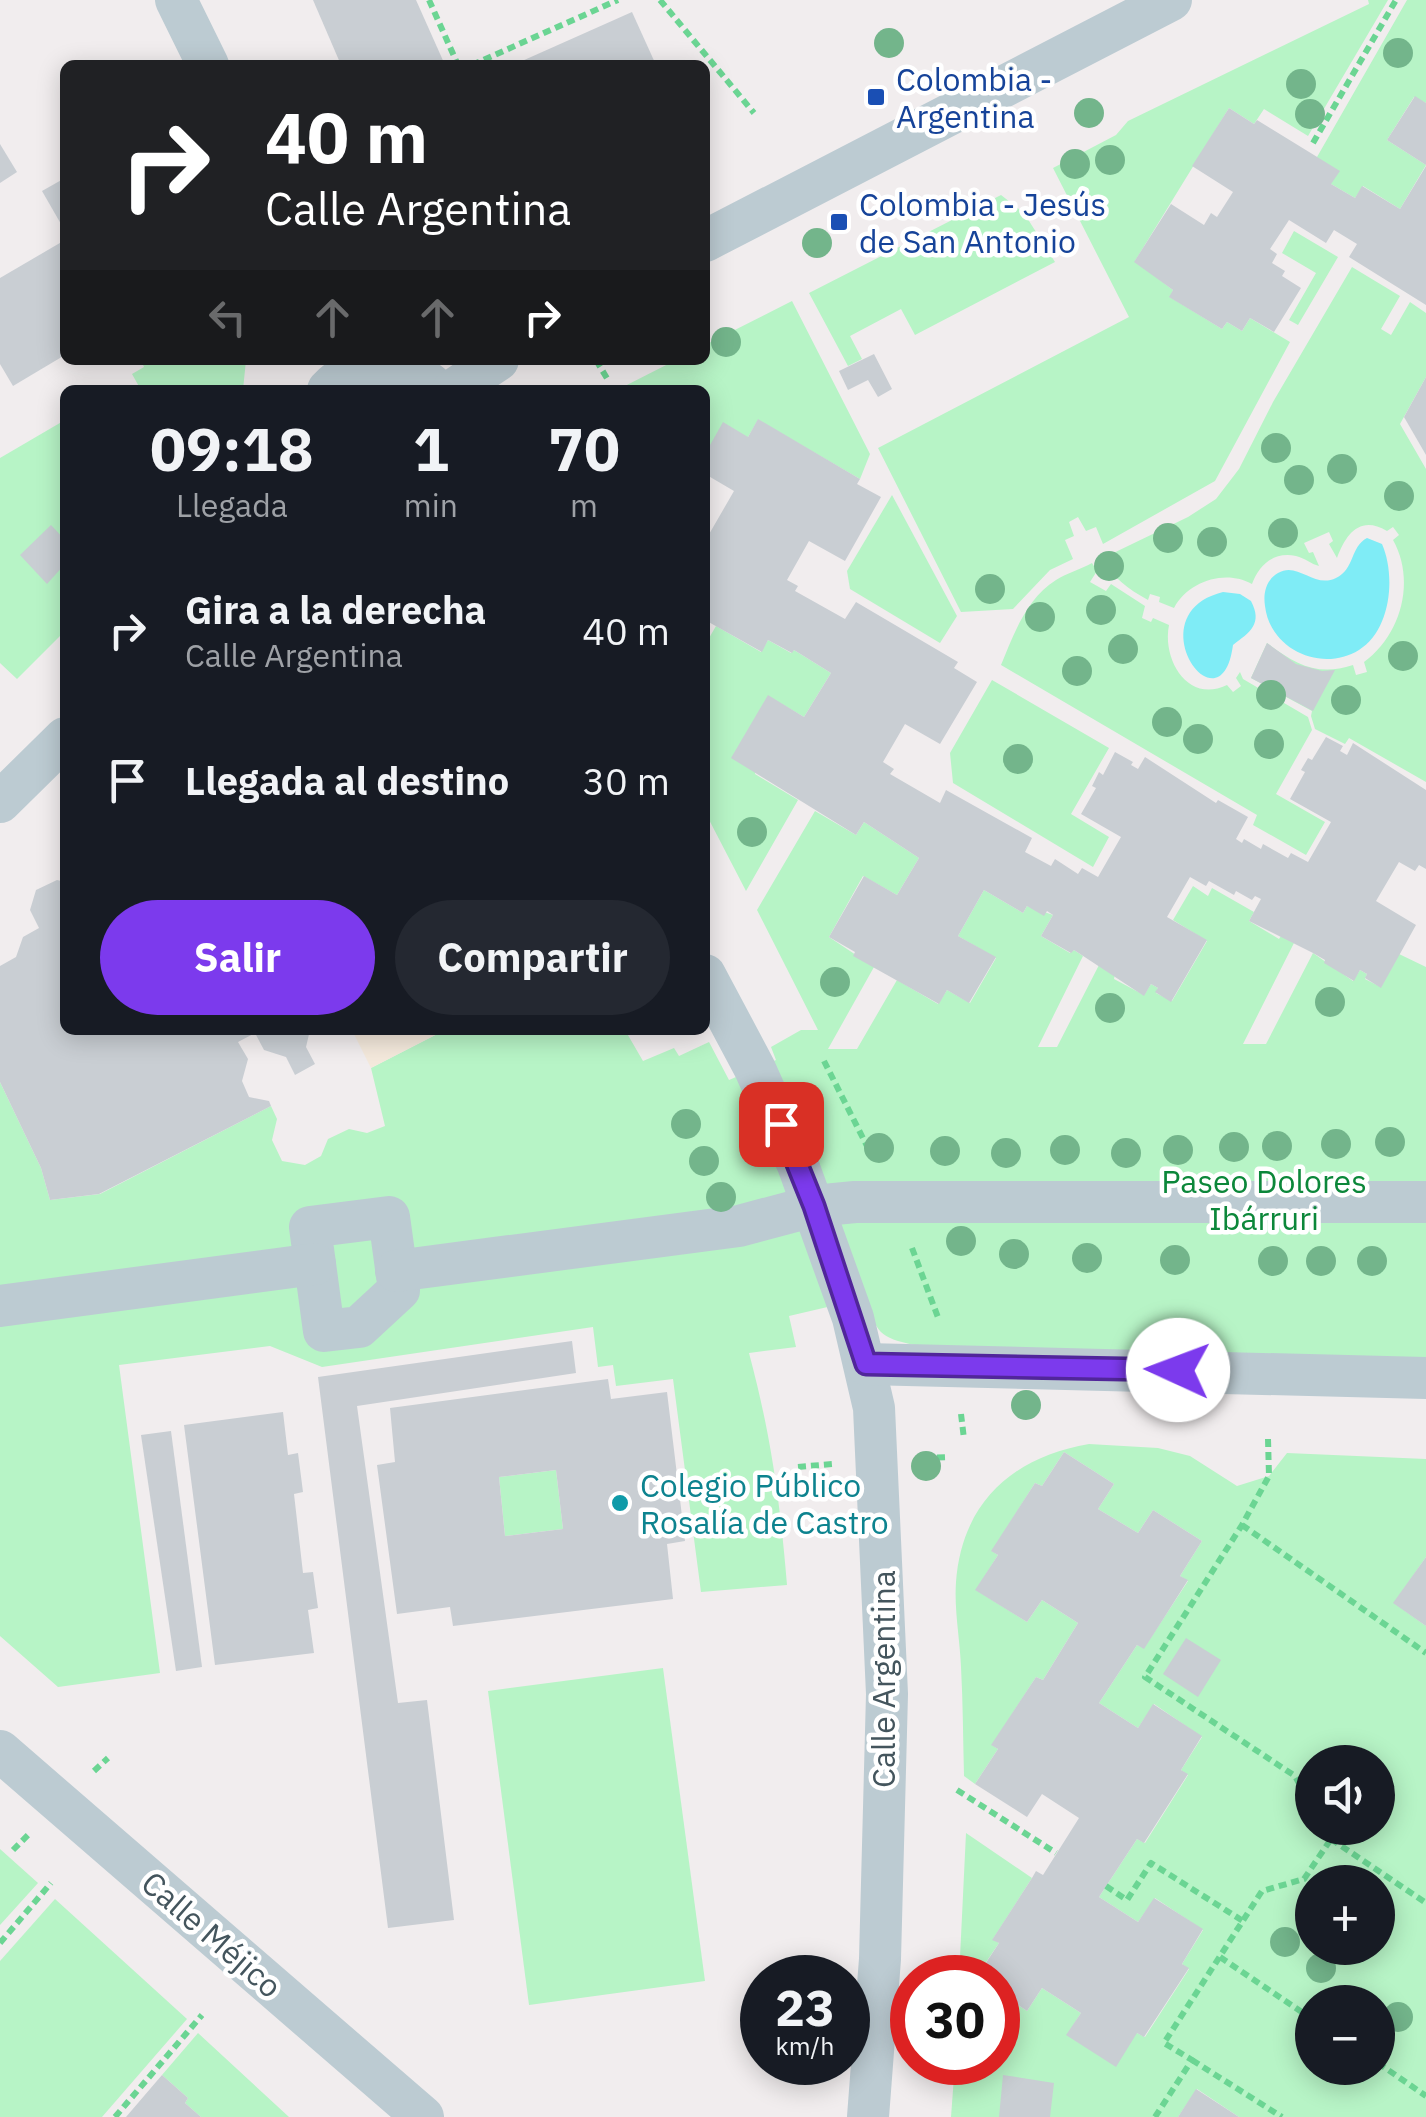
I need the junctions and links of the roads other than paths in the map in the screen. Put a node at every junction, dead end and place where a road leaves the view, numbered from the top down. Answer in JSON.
{"nodes":[{"id":1,"x":176,"y":0,"type":"edge"},
{"id":2,"x":1171,"y":0,"type":"edge"},
{"id":3,"x":206,"y":60,"type":"edge"},
{"id":4,"x":710,"y":238,"type":"edge"},
{"id":5,"x":490,"y":365,"type":"edge"},
{"id":6,"x":349,"y":372,"type":"edge"},
{"id":7,"x":432,"y":385,"type":"edge"},
{"id":8,"x":460,"y":385,"type":"edge"},
{"id":9,"x":60,"y":743,"type":"edge"},
{"id":10,"x":0,"y":802,"type":"edge"},
{"id":11,"x":710,"y":985,"type":"edge"},
{"id":12,"x":1426,"y":1202,"type":"edge"},
{"id":13,"x":814,"y":1206,"type":"junction"},
{"id":14,"x":316,"y":1264,"type":"junction"},
{"id":15,"x":396,"y":1270,"type":"junction"},
{"id":16,"x":0,"y":1306,"type":"edge"},
{"id":17,"x":866,"y":1364,"type":"junction"},
{"id":18,"x":1426,"y":1378,"type":"edge"},
{"id":19,"x":0,"y":1751,"type":"edge"},
{"id":20,"x":423,"y":2117,"type":"edge"},
{"id":21,"x":868,"y":2117,"type":"edge"}],
"edges":[{"from":1,"to":3,"type":"street"},
{"from":2,"to":4,"type":"street"},
{"from":5,"to":8,"type":"street"},
{"from":6,"to":7,"type":"street"},
{"from":9,"to":10,"type":"street"},
{"from":11,"to":13,"type":"street","name":"Calle Argentina"},
{"from":12,"to":13,"type":"street"},
{"from":13,"to":15,"type":"street"},
{"from":13,"to":17,"type":"street","name":"Calle Argentina"},
{"from":14,"to":15,"type":"street"},
{"from":14,"to":15,"type":"street"},
{"from":14,"to":16,"type":"street"},
{"from":17,"to":18,"type":"street"},
{"from":17,"to":21,"type":"street","name":"Calle Argentina"},
{"from":19,"to":20,"type":"street","name":"Calle Méjico"}]}
